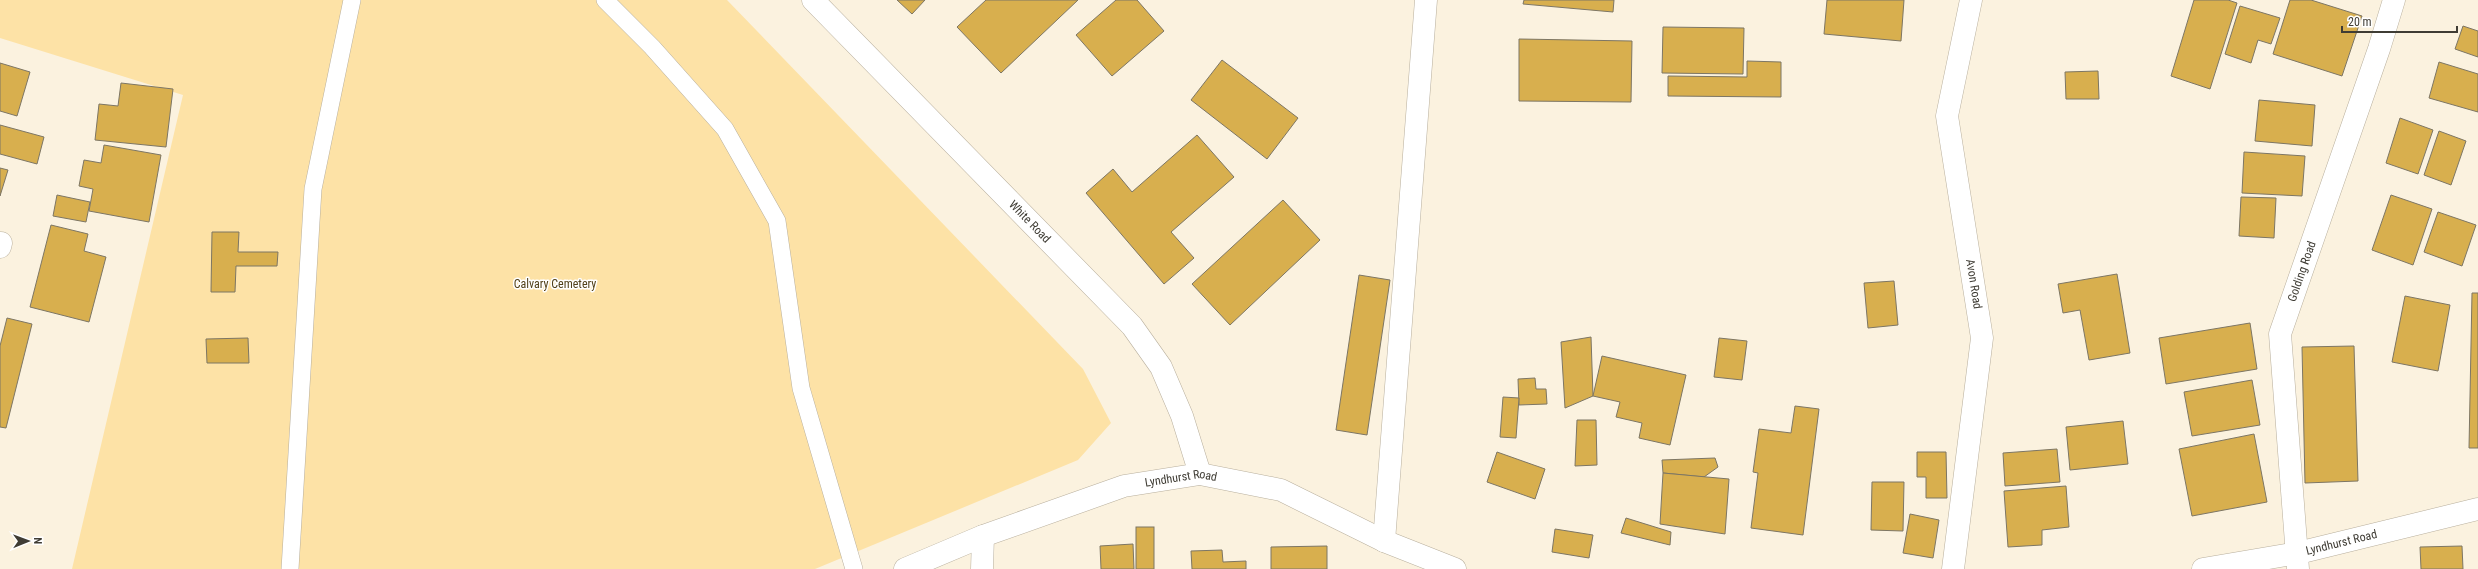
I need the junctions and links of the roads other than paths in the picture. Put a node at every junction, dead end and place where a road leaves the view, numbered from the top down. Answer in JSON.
{"nodes":[{"id":1,"x":352,"y":0,"type":"edge"},
{"id":2,"x":605,"y":0,"type":"edge"},
{"id":3,"x":813,"y":0,"type":"edge"},
{"id":4,"x":1426,"y":0,"type":"edge"},
{"id":5,"x":1971,"y":0,"type":"edge"},
{"id":6,"x":2394,"y":0,"type":"edge"},
{"id":7,"x":1200,"y":474,"type":"junction"},
{"id":8,"x":2478,"y":509,"type":"edge"},
{"id":9,"x":983,"y":536,"type":"junction"},
{"id":10,"x":1384,"y":541,"type":"junction"},
{"id":11,"x":2298,"y":561,"type":"edge"},
{"id":12,"x":290,"y":569,"type":"edge"},
{"id":13,"x":854,"y":569,"type":"edge"},
{"id":14,"x":905,"y":569,"type":"edge"},
{"id":15,"x":982,"y":569,"type":"edge"},
{"id":16,"x":1455,"y":569,"type":"edge"},
{"id":17,"x":1953,"y":569,"type":"edge"},
{"id":18,"x":2203,"y":569,"type":"edge"}],
"edges":[{"from":1,"to":12,"type":"lane"},
{"from":2,"to":13,"type":"lane"},
{"from":3,"to":7,"type":"street","name":"White Road"},
{"from":4,"to":10,"type":"street"},
{"from":5,"to":17,"type":"street","name":"Avon Road"},
{"from":6,"to":11,"type":"street","name":"Golding Road"},
{"from":7,"to":9,"type":"street","name":"Lyndhurst Road"},
{"from":7,"to":10,"type":"street","name":"Lyndhurst Road"},
{"from":8,"to":11,"type":"street","name":"Lyndhurst Road"},
{"from":9,"to":14,"type":"street","name":"Lyndhurst Road"},
{"from":9,"to":15,"type":"street"},
{"from":10,"to":16,"type":"street","name":"Lyndhurst Road"},
{"from":11,"to":18,"type":"street","name":"Lyndhurst Road"}]}
